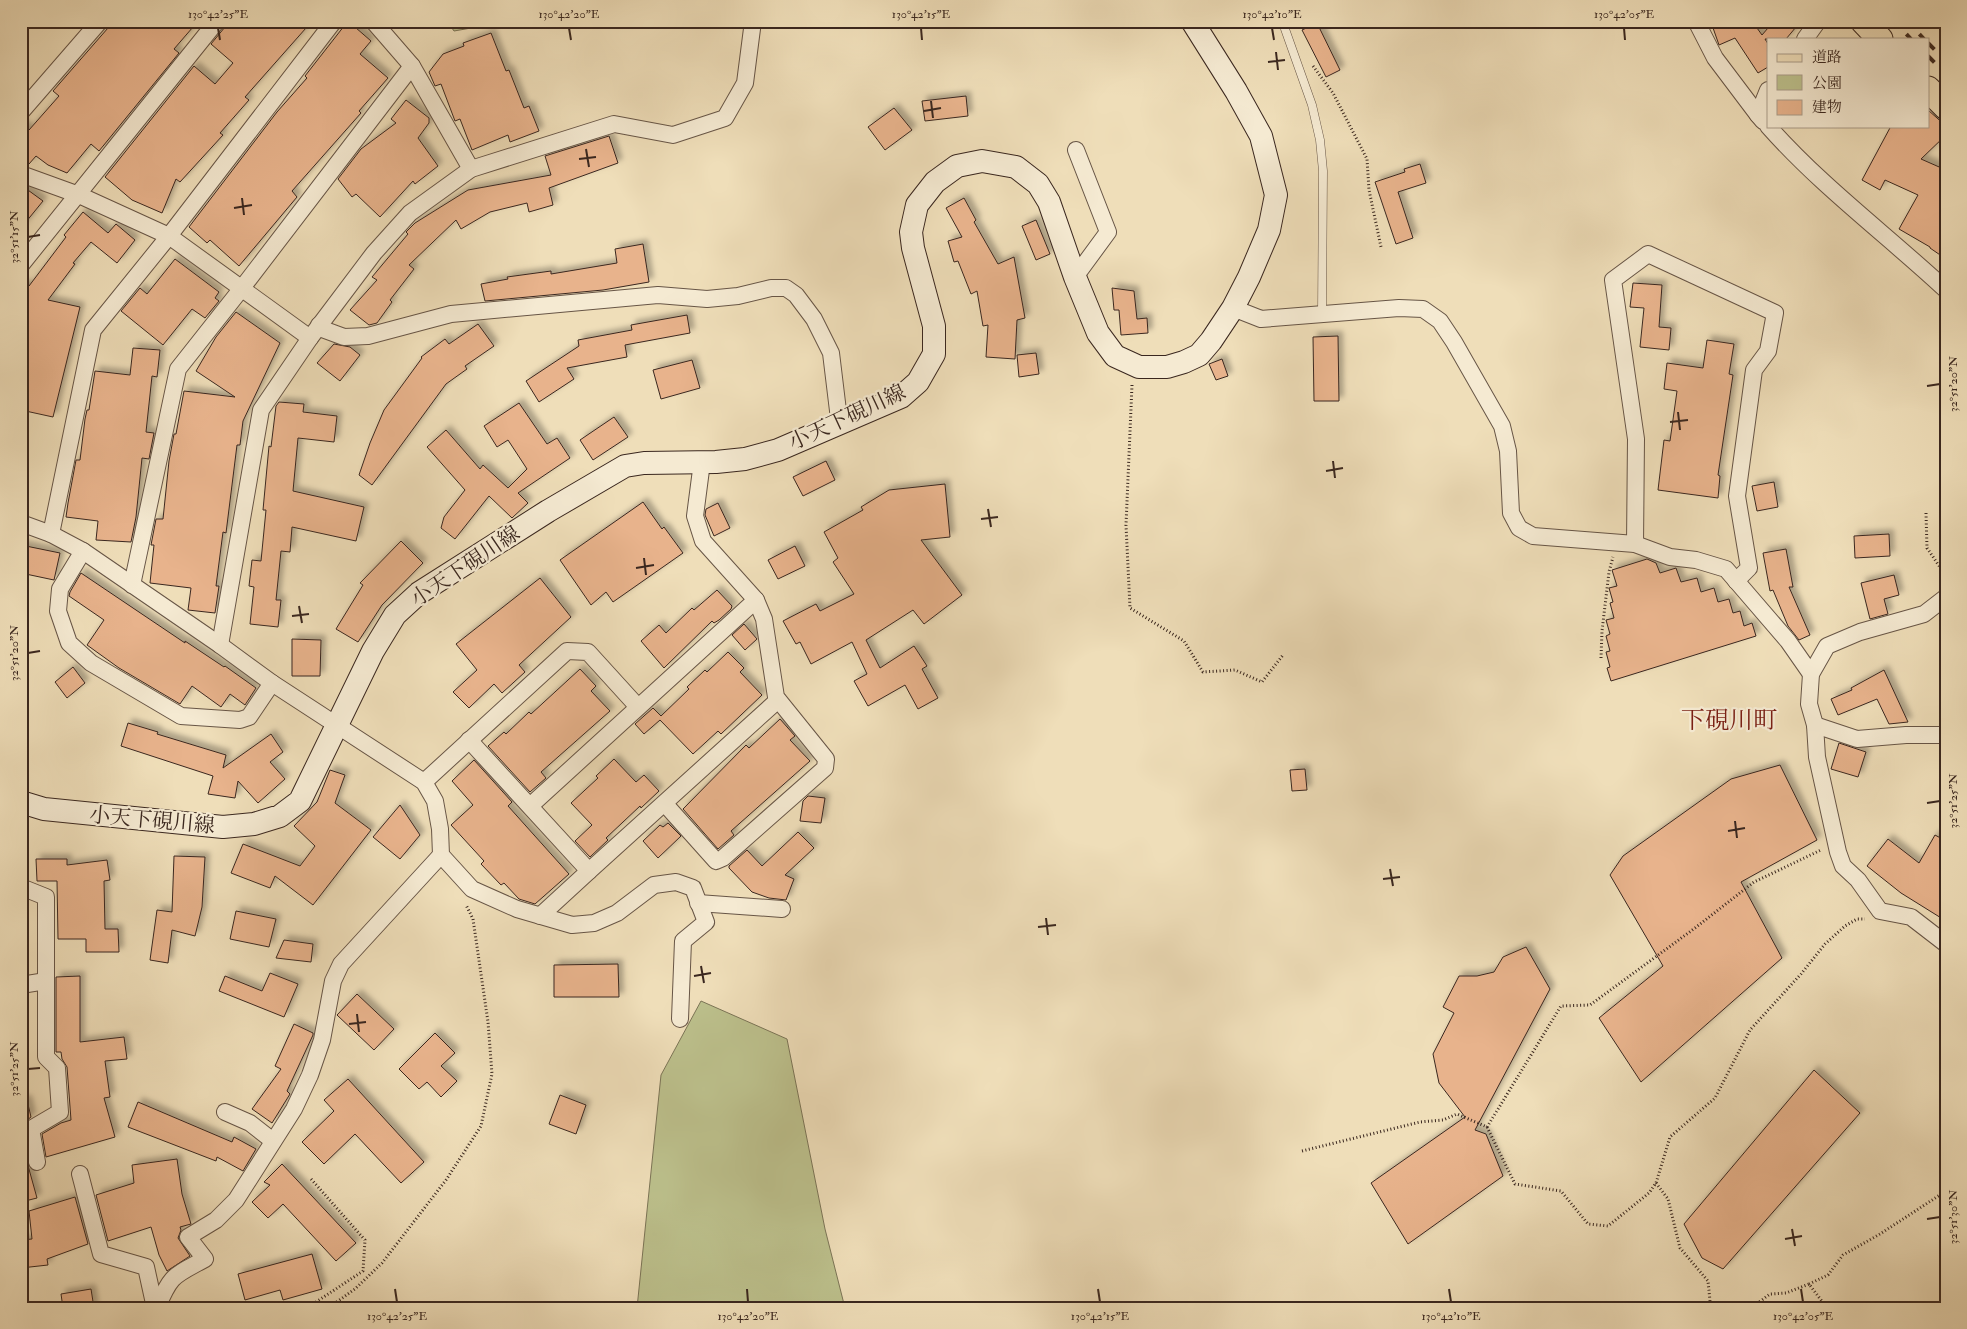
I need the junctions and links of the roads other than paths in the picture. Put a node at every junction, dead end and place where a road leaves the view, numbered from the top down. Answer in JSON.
{"nodes":[{"id":1,"x":100,"y":21,"type":"edge"},
{"id":2,"x":217,"y":21,"type":"edge"},
{"id":3,"x":334,"y":21,"type":"edge"},
{"id":4,"x":373,"y":21,"type":"edge"},
{"id":5,"x":753,"y":21,"type":"edge"},
{"id":6,"x":1192,"y":21,"type":"edge"},
{"id":7,"x":1285,"y":21,"type":"edge"},
{"id":8,"x":1696,"y":21,"type":"edge"},
{"id":9,"x":1818,"y":21,"type":"edge"},
{"id":10,"x":1863,"y":21,"type":"edge"},
{"id":11,"x":1806,"y":38,"type":"edge"},
{"id":12,"x":1879,"y":38,"type":"edge"},
{"id":13,"x":412,"y":66,"type":"junction"},
{"id":14,"x":1930,"y":91,"type":"edge"},
{"id":15,"x":1767,"y":101,"type":"edge"},
{"id":16,"x":1946,"y":107,"type":"edge"},
{"id":17,"x":21,"y":112,"type":"edge"},
{"id":18,"x":1765,"y":122,"type":"edge"},
{"id":19,"x":1770,"y":128,"type":"edge"},
{"id":20,"x":1076,"y":150,"type":"dead end"},
{"id":21,"x":471,"y":169,"type":"junction"},
{"id":22,"x":21,"y":174,"type":"edge"},
{"id":23,"x":79,"y":194,"type":"junction"},
{"id":24,"x":169,"y":236,"type":"junction"},
{"id":25,"x":21,"y":265,"type":"edge"},
{"id":26,"x":1075,"y":277,"type":"junction"},
{"id":27,"x":242,"y":288,"type":"junction"},
{"id":28,"x":1946,"y":290,"type":"edge"},
{"id":29,"x":1233,"y":308,"type":"junction"},
{"id":30,"x":1322,"y":315,"type":"junction"},
{"id":31,"x":315,"y":331,"type":"junction"},
{"id":32,"x":842,"y":424,"type":"junction"},
{"id":33,"x":702,"y":462,"type":"junction"},
{"id":34,"x":21,"y":523,"type":"edge"},
{"id":35,"x":51,"y":534,"type":"junction"},
{"id":36,"x":1635,"y":544,"type":"junction"},
{"id":37,"x":83,"y":551,"type":"junction"},
{"id":38,"x":1736,"y":581,"type":"junction"},
{"id":39,"x":132,"y":584,"type":"junction"},
{"id":40,"x":1946,"y":597,"type":"edge"},
{"id":41,"x":756,"y":600,"type":"junction"},
{"id":42,"x":220,"y":644,"type":"junction"},
{"id":43,"x":1811,"y":674,"type":"junction"},
{"id":44,"x":272,"y":683,"type":"junction"},
{"id":45,"x":778,"y":700,"type":"junction"},
{"id":46,"x":638,"y":706,"type":"junction"},
{"id":47,"x":1815,"y":725,"type":"junction"},
{"id":48,"x":337,"y":727,"type":"junction"},
{"id":49,"x":1946,"y":735,"type":"edge"},
{"id":50,"x":469,"y":740,"type":"junction"},
{"id":51,"x":424,"y":782,"type":"junction"},
{"id":52,"x":21,"y":802,"type":"edge"},
{"id":53,"x":665,"y":804,"type":"junction"},
{"id":54,"x":530,"y":806,"type":"junction"},
{"id":55,"x":442,"y":855,"type":"junction"},
{"id":56,"x":589,"y":871,"type":"junction"},
{"id":57,"x":21,"y":887,"type":"edge"},
{"id":58,"x":698,"y":903,"type":"junction"},
{"id":59,"x":782,"y":908,"type":"dead end"},
{"id":60,"x":540,"y":916,"type":"junction"},
{"id":61,"x":1946,"y":944,"type":"edge"},
{"id":62,"x":46,"y":981,"type":"junction"},
{"id":63,"x":21,"y":985,"type":"edge"},
{"id":64,"x":680,"y":1019,"type":"dead end"},
{"id":65,"x":225,"y":1112,"type":"dead end"},
{"id":66,"x":273,"y":1141,"type":"junction"},
{"id":67,"x":37,"y":1162,"type":"dead end"},
{"id":68,"x":80,"y":1174,"type":"dead end"},
{"id":69,"x":156,"y":1308,"type":"edge"}],
"edges":[{"from":1,"to":17,"type":"street"},
{"from":2,"to":23,"type":"street"},
{"from":3,"to":24,"type":"street"},
{"from":4,"to":13,"type":"street"},
{"from":5,"to":21,"type":"street"},
{"from":6,"to":29,"type":"main road","name":"小天下硯川線"},
{"from":7,"to":30,"type":"lane"},
{"from":8,"to":18,"type":"street"},
{"from":9,"to":11,"type":"street"},
{"from":10,"to":12,"type":"main road"},
{"from":13,"to":21,"type":"street"},
{"from":13,"to":27,"type":"street"},
{"from":14,"to":16,"type":"main road"},
{"from":15,"to":18,"type":"street"},
{"from":19,"to":28,"type":"street"},
{"from":20,"to":26,"type":"street"},
{"from":21,"to":31,"type":"street"},
{"from":22,"to":23,"type":"street"},
{"from":23,"to":24,"type":"street"},
{"from":23,"to":25,"type":"street"},
{"from":24,"to":27,"type":"street"},
{"from":24,"to":35,"type":"street"},
{"from":26,"to":29,"type":"main road","name":"小天下硯川線"},
{"from":26,"to":32,"type":"main road","name":"小天下硯川線"},
{"from":27,"to":31,"type":"street"},
{"from":27,"to":39,"type":"street"},
{"from":29,"to":30,"type":"street"},
{"from":30,"to":36,"type":"street"},
{"from":31,"to":32,"type":"street"},
{"from":31,"to":42,"type":"street"},
{"from":32,"to":33,"type":"main road","name":"小天下硯川線"},
{"from":33,"to":41,"type":"street"},
{"from":33,"to":48,"type":"main road","name":"小天下硯川線"},
{"from":34,"to":35,"type":"street"},
{"from":35,"to":37,"type":"street"},
{"from":36,"to":38,"type":"street"},
{"from":36,"to":38,"type":"street"},
{"from":37,"to":39,"type":"street"},
{"from":37,"to":44,"type":"street"},
{"from":38,"to":43,"type":"street"},
{"from":39,"to":42,"type":"street"},
{"from":40,"to":43,"type":"street"},
{"from":41,"to":45,"type":"street"},
{"from":41,"to":46,"type":"street"},
{"from":42,"to":44,"type":"street"},
{"from":43,"to":47,"type":"street"},
{"from":44,"to":48,"type":"street"},
{"from":45,"to":53,"type":"street"},
{"from":45,"to":53,"type":"street"},
{"from":46,"to":50,"type":"street"},
{"from":46,"to":54,"type":"street"},
{"from":47,"to":49,"type":"street"},
{"from":47,"to":61,"type":"street"},
{"from":48,"to":51,"type":"street"},
{"from":48,"to":52,"type":"main road","name":"小天下硯川線"},
{"from":50,"to":51,"type":"street"},
{"from":50,"to":54,"type":"street"},
{"from":51,"to":55,"type":"street"},
{"from":53,"to":56,"type":"street"},
{"from":54,"to":56,"type":"street"},
{"from":55,"to":60,"type":"street"},
{"from":55,"to":66,"type":"street"},
{"from":56,"to":60,"type":"street"},
{"from":57,"to":62,"type":"street"},
{"from":58,"to":59,"type":"street"},
{"from":58,"to":60,"type":"street"},
{"from":58,"to":64,"type":"street"},
{"from":62,"to":63,"type":"street"},
{"from":62,"to":67,"type":"street"},
{"from":65,"to":66,"type":"street"},
{"from":66,"to":69,"type":"street"},
{"from":68,"to":69,"type":"street"}]}
